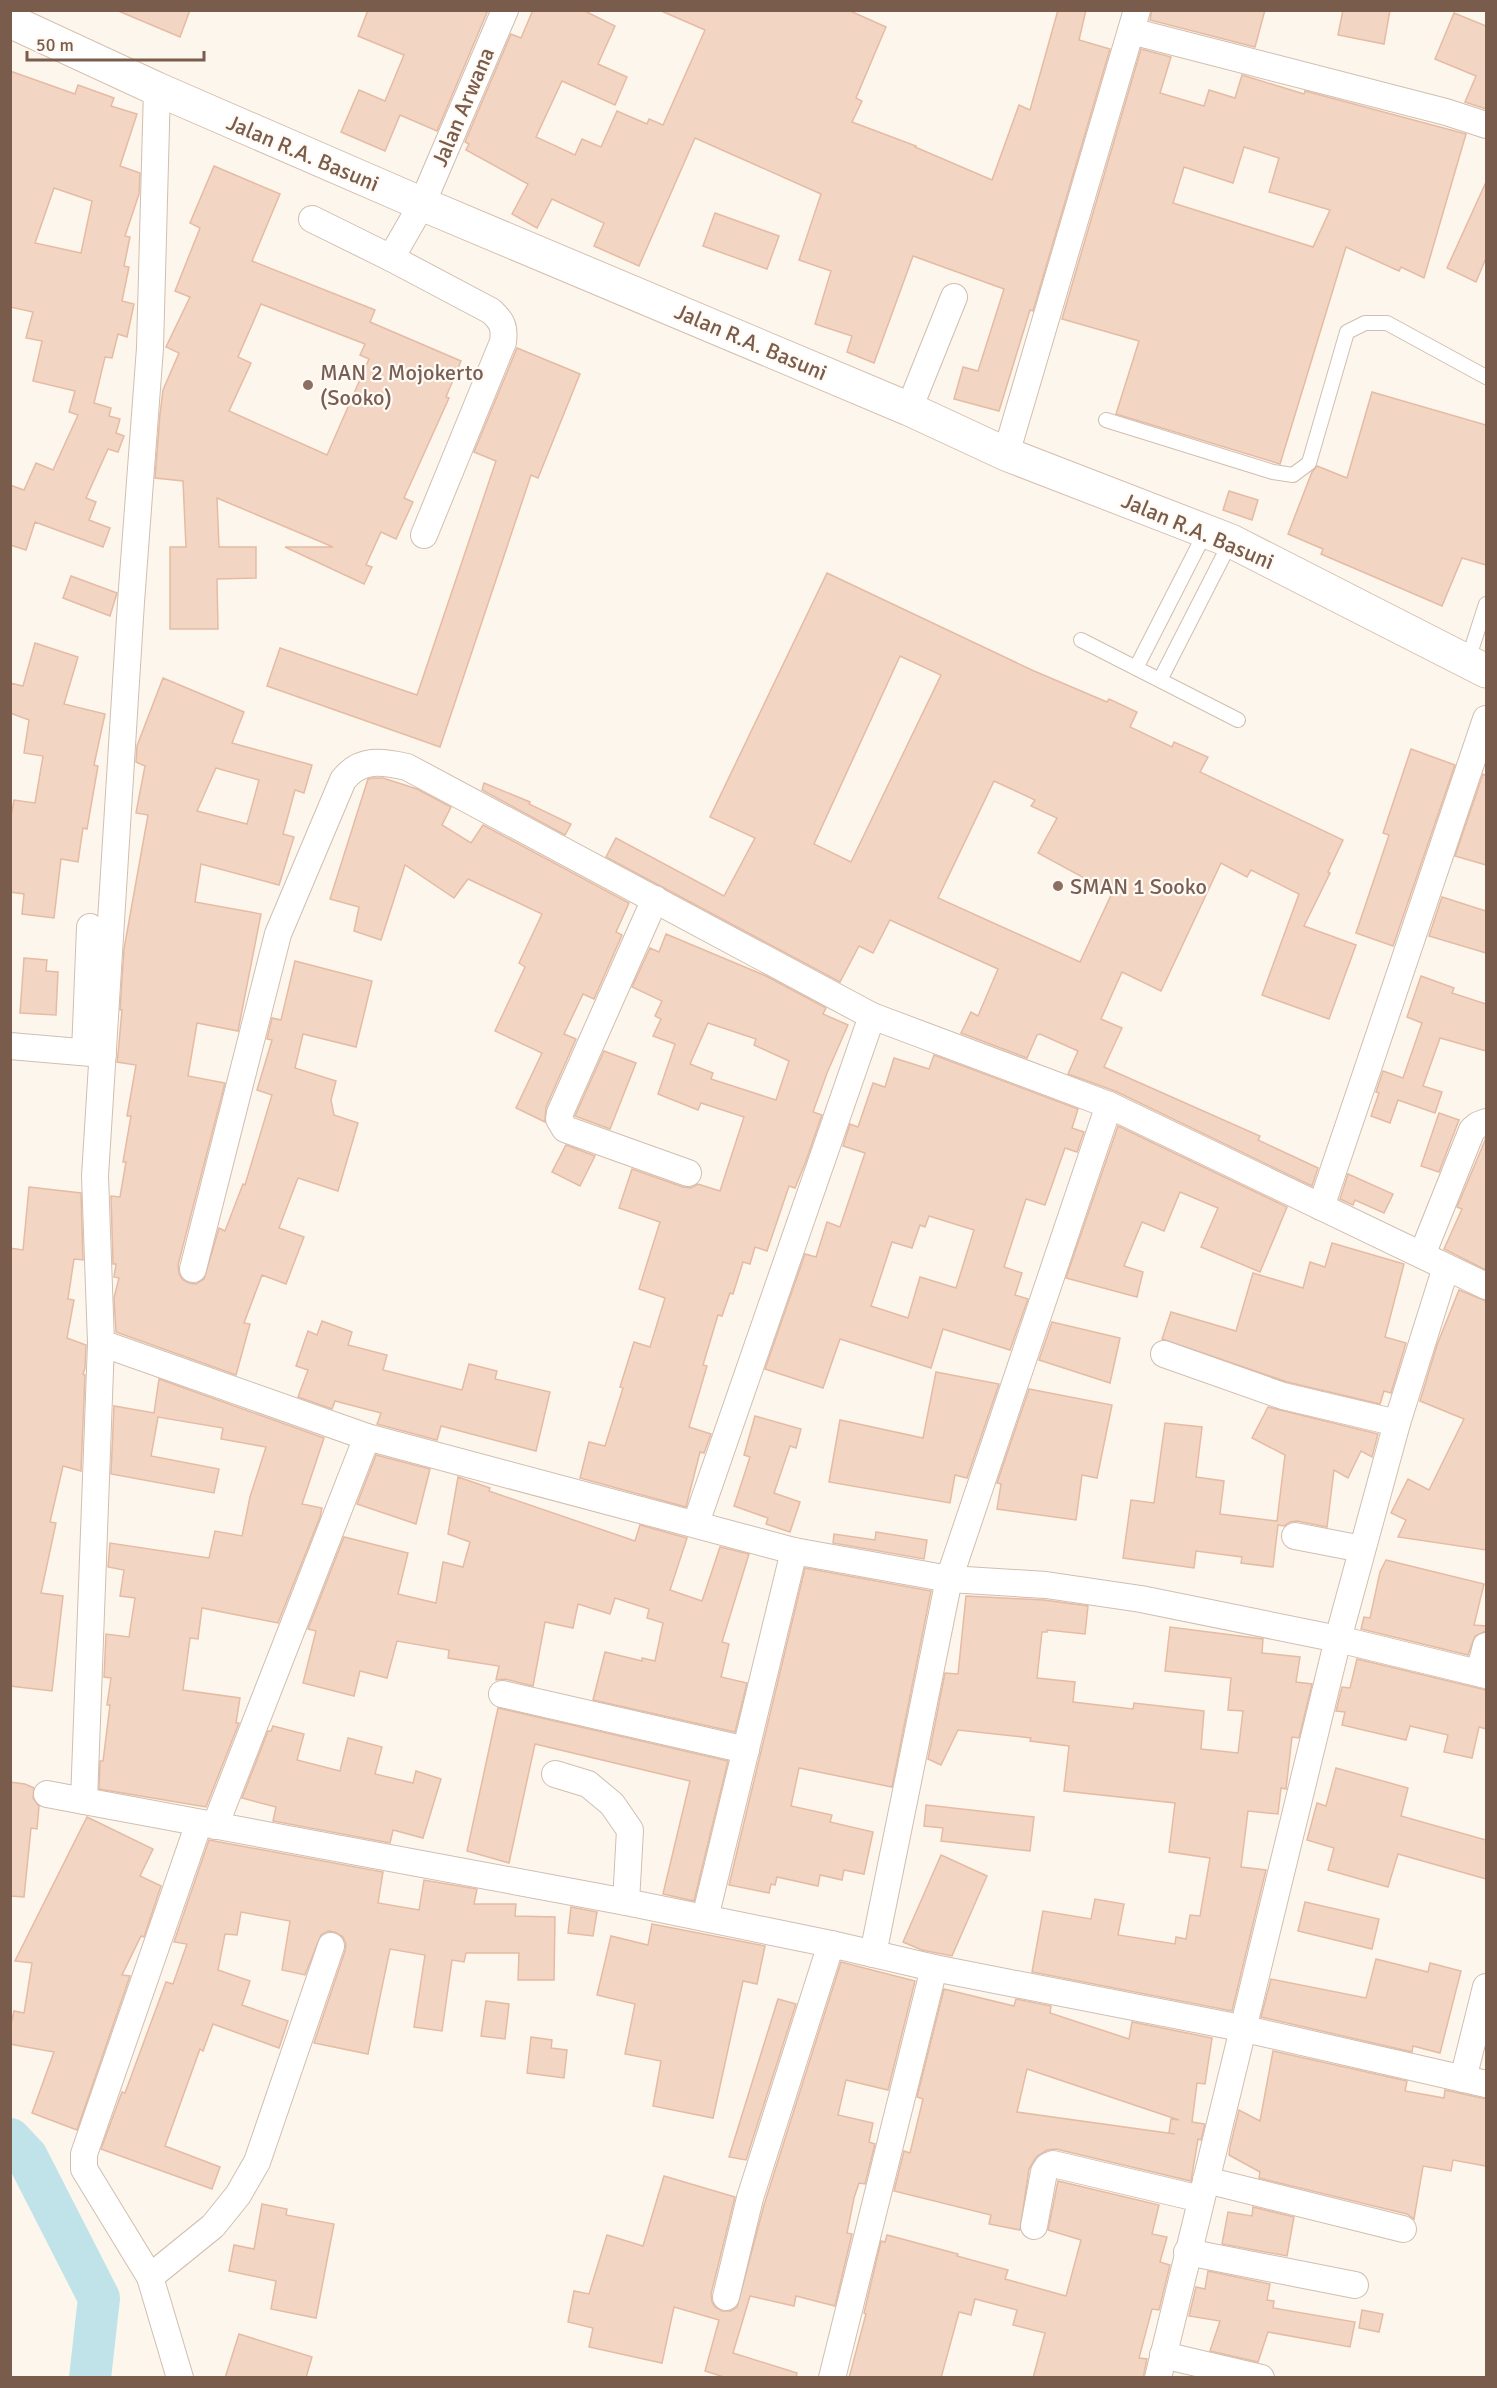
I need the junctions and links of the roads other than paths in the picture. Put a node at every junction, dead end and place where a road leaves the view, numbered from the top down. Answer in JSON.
{"nodes":[{"id":1,"x":505,"y":10,"type":"edge"},
{"id":2,"x":1134,"y":21,"type":"edge"},
{"id":3,"x":11,"y":22,"type":"edge"},
{"id":4,"x":157,"y":89,"type":"junction"},
{"id":5,"x":1486,"y":125,"type":"edge"},
{"id":6,"x":422,"y":204,"type":"junction"},
{"id":7,"x":312,"y":219,"type":"dead end"},
{"id":8,"x":390,"y":258,"type":"junction"},
{"id":9,"x":954,"y":297,"type":"dead end"},
{"id":10,"x":1486,"y":377,"type":"edge"},
{"id":11,"x":909,"y":409,"type":"junction"},
{"id":12,"x":1106,"y":420,"type":"dead end"},
{"id":13,"x":1006,"y":454,"type":"junction"},
{"id":14,"x":424,"y":535,"type":"dead end"},
{"id":15,"x":1218,"y":536,"type":"junction"},
{"id":16,"x":1486,"y":604,"type":"edge"},
{"id":17,"x":1081,"y":640,"type":"dead end"},
{"id":18,"x":1477,"y":667,"type":"edge"},
{"id":19,"x":1136,"y":668,"type":"junction"},
{"id":20,"x":1160,"y":680,"type":"junction"},
{"id":21,"x":1486,"y":719,"type":"edge"},
{"id":22,"x":1238,"y":720,"type":"dead end"},
{"id":23,"x":655,"y":899,"type":"junction"},
{"id":24,"x":90,"y":927,"type":"dead end"},
{"id":25,"x":872,"y":1016,"type":"junction"},
{"id":26,"x":10,"y":1046,"type":"edge"},
{"id":27,"x":94,"y":1053,"type":"junction"},
{"id":28,"x":1109,"y":1105,"type":"junction"},
{"id":29,"x":1486,"y":1122,"type":"edge"},
{"id":30,"x":688,"y":1173,"type":"dead end"},
{"id":31,"x":1321,"y":1207,"type":"junction"},
{"id":32,"x":1422,"y":1255,"type":"junction"},
{"id":33,"x":1446,"y":1267,"type":"junction"},
{"id":34,"x":193,"y":1269,"type":"dead end"},
{"id":35,"x":1486,"y":1286,"type":"edge"},
{"id":36,"x":101,"y":1343,"type":"junction"},
{"id":37,"x":1164,"y":1354,"type":"dead end"},
{"id":38,"x":1397,"y":1423,"type":"junction"},
{"id":39,"x":366,"y":1437,"type":"junction"},
{"id":40,"x":696,"y":1523,"type":"junction"},
{"id":41,"x":1294,"y":1536,"type":"dead end"},
{"id":42,"x":1362,"y":1549,"type":"junction"},
{"id":43,"x":795,"y":1551,"type":"junction"},
{"id":44,"x":949,"y":1580,"type":"junction"},
{"id":45,"x":1338,"y":1639,"type":"junction"},
{"id":46,"x":1486,"y":1646,"type":"edge"},
{"id":47,"x":1483,"y":1674,"type":"edge"},
{"id":48,"x":502,"y":1694,"type":"dead end"},
{"id":49,"x":746,"y":1750,"type":"junction"},
{"id":50,"x":555,"y":1774,"type":"dead end"},
{"id":51,"x":47,"y":1794,"type":"dead end"},
{"id":52,"x":84,"y":1801,"type":"junction"},
{"id":53,"x":207,"y":1825,"type":"junction"},
{"id":54,"x":626,"y":1902,"type":"junction"},
{"id":55,"x":705,"y":1918,"type":"junction"},
{"id":56,"x":831,"y":1944,"type":"junction"},
{"id":57,"x":331,"y":1946,"type":"dead end"},
{"id":58,"x":873,"y":1954,"type":"junction"},
{"id":59,"x":934,"y":1968,"type":"junction"},
{"id":60,"x":1486,"y":1987,"type":"edge"},
{"id":61,"x":1241,"y":2028,"type":"junction"},
{"id":62,"x":1475,"y":2081,"type":"edge"},
{"id":63,"x":1203,"y":2190,"type":"junction"},
{"id":64,"x":1034,"y":2226,"type":"dead end"},
{"id":65,"x":1403,"y":2229,"type":"dead end"},
{"id":66,"x":1187,"y":2252,"type":"junction"},
{"id":67,"x":150,"y":2277,"type":"junction"},
{"id":68,"x":1355,"y":2284,"type":"dead end"},
{"id":69,"x":726,"y":2298,"type":"dead end"},
{"id":70,"x":1161,"y":2366,"type":"edge"},
{"id":71,"x":180,"y":2378,"type":"edge"},
{"id":72,"x":832,"y":2378,"type":"edge"},
{"id":73,"x":1261,"y":2378,"type":"edge"}],
"edges":[{"from":1,"to":6,"type":"street","name":"Jalan Arwana"},
{"from":2,"to":5,"type":"street"},
{"from":2,"to":13,"type":"street"},
{"from":3,"to":4,"type":"main road","name":"Jalan R.A. Basuni"},
{"from":4,"to":6,"type":"main road","name":"Jalan R.A. Basuni"},
{"from":4,"to":27,"type":"street"},
{"from":6,"to":8,"type":"street","name":"Jalan Arwana"},
{"from":6,"to":11,"type":"main road","name":"Jalan R.A. Basuni"},
{"from":7,"to":8,"type":"street"},
{"from":8,"to":14,"type":"street"},
{"from":9,"to":11,"type":"street"},
{"from":10,"to":12,"type":"lane"},
{"from":11,"to":13,"type":"main road","name":"Jalan R.A. Basuni"},
{"from":13,"to":15,"type":"main road","name":"Jalan R.A. Basuni"},
{"from":15,"to":18,"type":"main road","name":"Jalan R.A. Basuni"},
{"from":15,"to":19,"type":"lane"},
{"from":15,"to":20,"type":"lane"},
{"from":16,"to":18,"type":"lane"},
{"from":17,"to":19,"type":"lane"},
{"from":19,"to":20,"type":"lane"},
{"from":20,"to":22,"type":"lane"},
{"from":21,"to":31,"type":"street"},
{"from":23,"to":25,"type":"street"},
{"from":23,"to":30,"type":"street"},
{"from":23,"to":34,"type":"street"},
{"from":24,"to":27,"type":"street"},
{"from":25,"to":28,"type":"street"},
{"from":25,"to":40,"type":"street"},
{"from":26,"to":27,"type":"street"},
{"from":27,"to":36,"type":"street"},
{"from":28,"to":31,"type":"street"},
{"from":28,"to":44,"type":"street"},
{"from":29,"to":32,"type":"street"},
{"from":31,"to":32,"type":"street"},
{"from":32,"to":33,"type":"street"},
{"from":33,"to":35,"type":"street"},
{"from":33,"to":38,"type":"street"},
{"from":36,"to":39,"type":"street"},
{"from":36,"to":52,"type":"street"},
{"from":37,"to":38,"type":"street"},
{"from":38,"to":42,"type":"street"},
{"from":39,"to":40,"type":"street"},
{"from":39,"to":53,"type":"street"},
{"from":40,"to":43,"type":"street"},
{"from":41,"to":42,"type":"street"},
{"from":42,"to":45,"type":"street"},
{"from":43,"to":44,"type":"street"},
{"from":43,"to":49,"type":"street"},
{"from":44,"to":45,"type":"street"},
{"from":44,"to":58,"type":"street"},
{"from":45,"to":47,"type":"street"},
{"from":45,"to":61,"type":"street"},
{"from":46,"to":47,"type":"street"},
{"from":48,"to":49,"type":"street"},
{"from":49,"to":55,"type":"street"},
{"from":50,"to":54,"type":"street"},
{"from":51,"to":52,"type":"street"},
{"from":52,"to":53,"type":"street"},
{"from":53,"to":54,"type":"street"},
{"from":53,"to":67,"type":"street"},
{"from":54,"to":55,"type":"street"},
{"from":55,"to":56,"type":"street"},
{"from":56,"to":58,"type":"street"},
{"from":56,"to":69,"type":"street"},
{"from":57,"to":67,"type":"street"},
{"from":58,"to":59,"type":"street"},
{"from":59,"to":61,"type":"street"},
{"from":59,"to":72,"type":"street"},
{"from":60,"to":62,"type":"street"},
{"from":61,"to":62,"type":"street"},
{"from":61,"to":63,"type":"street"},
{"from":63,"to":64,"type":"street"},
{"from":63,"to":65,"type":"street"},
{"from":63,"to":66,"type":"street"},
{"from":66,"to":68,"type":"street"},
{"from":66,"to":70,"type":"street"},
{"from":67,"to":71,"type":"street"},
{"from":70,"to":73,"type":"street"}]}
